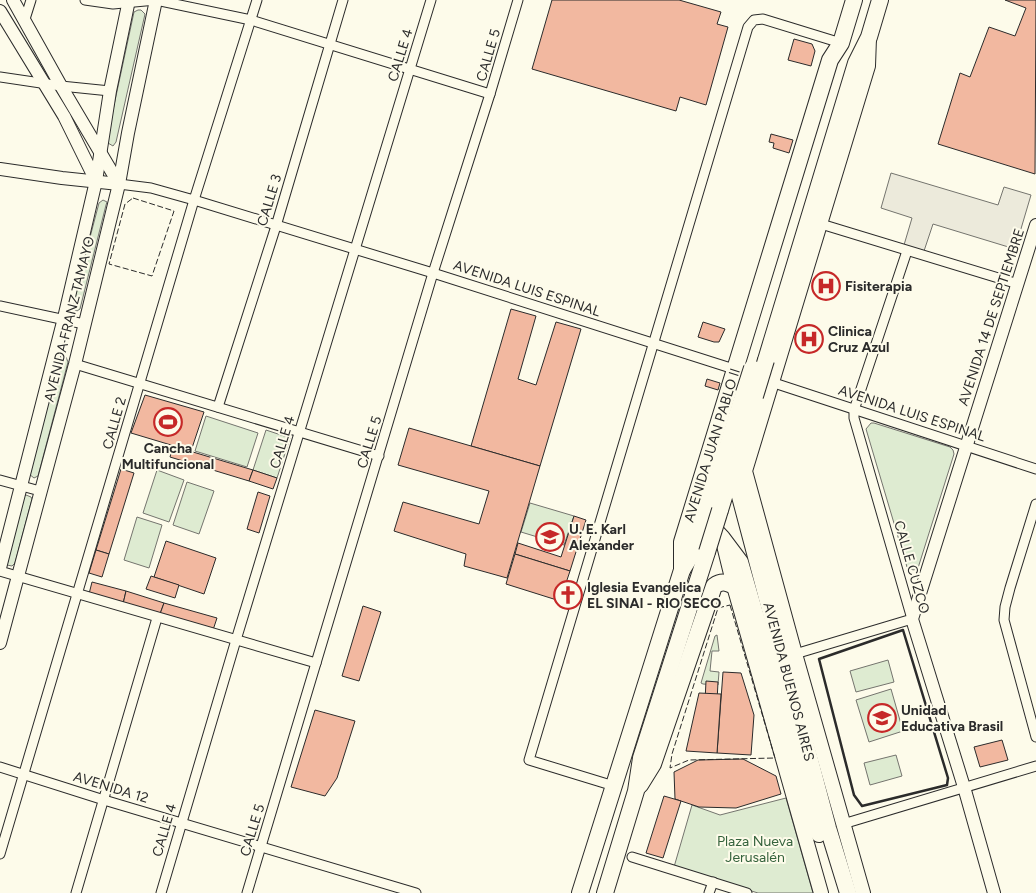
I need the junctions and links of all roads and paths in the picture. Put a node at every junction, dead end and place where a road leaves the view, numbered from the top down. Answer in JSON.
{"nodes":[{"id":1,"x":13,"y":0,"type":"edge"},
{"id":2,"x":31,"y":0,"type":"edge"},
{"id":3,"x":85,"y":0,"type":"edge"},
{"id":4,"x":156,"y":0,"type":"edge"},
{"id":5,"x":257,"y":0,"type":"edge"},
{"id":6,"x":343,"y":0,"type":"edge"},
{"id":7,"x":431,"y":0,"type":"edge"},
{"id":8,"x":518,"y":0,"type":"edge"},
{"id":9,"x":854,"y":0,"type":"edge"},
{"id":10,"x":880,"y":0,"type":"edge"},
{"id":11,"x":129,"y":1,"type":"edge"},
{"id":12,"x":0,"y":11,"type":"edge"},
{"id":13,"x":24,"y":18,"type":"junction"},
{"id":14,"x":251,"y":20,"type":"junction"},
{"id":15,"x":869,"y":37,"type":"junction"},
{"id":16,"x":841,"y":43,"type":"junction"},
{"id":17,"x":329,"y":44,"type":"junction"},
{"id":18,"x":410,"y":70,"type":"junction"},
{"id":19,"x":0,"y":77,"type":"edge"},
{"id":20,"x":44,"y":84,"type":"junction"},
{"id":21,"x":61,"y":86,"type":"junction"},
{"id":22,"x":110,"y":91,"type":"junction"},
{"id":23,"x":490,"y":94,"type":"junction"},
{"id":24,"x":104,"y":124,"type":"junction"},
{"id":25,"x":87,"y":128,"type":"junction"},
{"id":26,"x":100,"y":152,"type":"junction"},
{"id":27,"x":0,"y":170,"type":"edge"},
{"id":28,"x":96,"y":181,"type":"junction"},
{"id":29,"x":119,"y":184,"type":"junction"},
{"id":30,"x":194,"y":200,"type":"junction"},
{"id":31,"x":821,"y":224,"type":"junction"},
{"id":32,"x":1036,"y":225,"type":"edge"},
{"id":33,"x":276,"y":226,"type":"junction"},
{"id":34,"x":356,"y":249,"type":"junction"},
{"id":35,"x":907,"y":251,"type":"junction"},
{"id":36,"x":433,"y":273,"type":"junction"},
{"id":37,"x":1018,"y":284,"type":"junction"},
{"id":38,"x":0,"y":306,"type":"edge"},
{"id":39,"x":64,"y":318,"type":"junction"},
{"id":40,"x":84,"y":324,"type":"junction"},
{"id":41,"x":654,"y":345,"type":"junction"},
{"id":42,"x":761,"y":358,"type":"junction"},
{"id":43,"x":75,"y":364,"type":"junction"},
{"id":44,"x":735,"y":370,"type":"junction"},
{"id":45,"x":772,"y":383,"type":"junction"},
{"id":46,"x":140,"y":385,"type":"junction"},
{"id":47,"x":750,"y":394,"type":"junction"},
{"id":48,"x":218,"y":407,"type":"junction"},
{"id":49,"x":854,"y":410,"type":"junction"},
{"id":50,"x":299,"y":432,"type":"junction"},
{"id":51,"x":965,"y":446,"type":"junction"},
{"id":52,"x":379,"y":456,"type":"junction"},
{"id":53,"x":1036,"y":469,"type":"edge"},
{"id":54,"x":739,"y":470,"type":"junction"},
{"id":55,"x":0,"y":480,"type":"edge"},
{"id":56,"x":22,"y":485,"type":"junction"},
{"id":57,"x":40,"y":491,"type":"junction"},
{"id":58,"x":1036,"y":504,"type":"edge"},
{"id":59,"x":705,"y":520,"type":"junction"},
{"id":60,"x":722,"y":538,"type":"junction"},
{"id":61,"x":0,"y":570,"type":"edge"},
{"id":62,"x":682,"y":570,"type":"junction"},
{"id":63,"x":17,"y":576,"type":"junction"},
{"id":64,"x":734,"y":586,"type":"junction"},
{"id":65,"x":78,"y":595,"type":"junction"},
{"id":66,"x":157,"y":618,"type":"junction"},
{"id":67,"x":912,"y":619,"type":"junction"},
{"id":68,"x":236,"y":640,"type":"junction"},
{"id":69,"x":0,"y":643,"type":"edge"},
{"id":70,"x":795,"y":654,"type":"junction"},
{"id":71,"x":316,"y":664,"type":"junction"},
{"id":72,"x":1033,"y":715,"type":"edge"},
{"id":73,"x":1036,"y":737,"type":"edge"},
{"id":74,"x":1036,"y":766,"type":"edge"},
{"id":75,"x":0,"y":767,"type":"edge"},
{"id":76,"x":25,"y":774,"type":"junction"},
{"id":77,"x":614,"y":786,"type":"junction"},
{"id":78,"x":964,"y":788,"type":"junction"},
{"id":79,"x":636,"y":791,"type":"junction"},
{"id":80,"x":104,"y":800,"type":"junction"},
{"id":81,"x":181,"y":823,"type":"junction"},
{"id":82,"x":843,"y":824,"type":"junction"},
{"id":83,"x":261,"y":847,"type":"junction"},
{"id":84,"x":0,"y":854,"type":"edge"},
{"id":85,"x":632,"y":857,"type":"dead end"},
{"id":86,"x":712,"y":882,"type":"junction"},
{"id":87,"x":76,"y":893,"type":"edge"},
{"id":88,"x":161,"y":893,"type":"edge"},
{"id":89,"x":247,"y":893,"type":"edge"},
{"id":90,"x":416,"y":893,"type":"edge"},
{"id":91,"x":580,"y":893,"type":"edge"},
{"id":92,"x":605,"y":893,"type":"edge"},
{"id":93,"x":709,"y":893,"type":"edge"},
{"id":94,"x":747,"y":893,"type":"edge"},
{"id":95,"x":821,"y":893,"type":"edge"},
{"id":96,"x":836,"y":893,"type":"edge"},
{"id":97,"x":848,"y":893,"type":"edge"},
{"id":98,"x":863,"y":893,"type":"edge"},
{"id":99,"x":994,"y":893,"type":"edge"}],
"edges":[{"from":1,"to":13,"type":"main road"},
{"from":2,"to":13,"type":"street"},
{"from":3,"to":11,"type":"street"},
{"from":4,"to":11,"type":"street"},
{"from":4,"to":14,"type":"street"},
{"from":4,"to":29,"type":"main road","name":"AVENIDA FRANZ TAMAYO"},
{"from":5,"to":14,"type":"street","name":"CALLE 2"},
{"from":6,"to":17,"type":"street","name":"CALLE 3"},
{"from":7,"to":18,"type":"street","name":"CALLE 4"},
{"from":8,"to":23,"type":"street","name":"CALLE 5"},
{"from":9,"to":16,"type":"highway","name":"AVENIDA JUAN PABLO II"},
{"from":10,"to":15,"type":"highway","name":"AVENIDA JUAN PABLO II"},
{"from":11,"to":22,"type":"main road","name":"AVENIDA FRANZ TAMAYO"},
{"from":12,"to":20,"type":"main road"},
{"from":13,"to":21,"type":"main road"},
{"from":14,"to":17,"type":"street"},
{"from":14,"to":30,"type":"street","name":"CALLE 2"},
{"from":15,"to":31,"type":"main road","name":"AVENIDA JUAN PABLO II"},
{"from":15,"to":42,"type":"highway","name":"AVENIDA JUAN PABLO II"},
{"from":16,"to":41,"type":"street"},
{"from":16,"to":42,"type":"highway"},
{"from":16,"to":44,"type":"highway","name":"AVENIDA JUAN PABLO II"},
{"from":17,"to":18,"type":"street"},
{"from":17,"to":33,"type":"street","name":"CALLE 3"},
{"from":18,"to":23,"type":"street"},
{"from":18,"to":34,"type":"street","name":"CALLE 4"},
{"from":19,"to":20,"type":"street"},
{"from":20,"to":21,"type":"street"},
{"from":20,"to":28,"type":"main road"},
{"from":21,"to":22,"type":"street"},
{"from":21,"to":25,"type":"main road"},
{"from":22,"to":24,"type":"main road","name":"AVENIDA FRANZ TAMAYO"},
{"from":23,"to":36,"type":"street","name":"CALLE 5"},
{"from":24,"to":25,"type":"main road"},
{"from":24,"to":26,"type":"main road","name":"AVENIDA FRANZ TAMAYO"},
{"from":25,"to":26,"type":"main road"},
{"from":26,"to":28,"type":"main road","name":"AVENIDA FRANZ TAMAYO"},
{"from":26,"to":29,"type":"main road"},
{"from":27,"to":28,"type":"main road","name":"AVENIDA LUIS ESPINAL"},
{"from":28,"to":29,"type":"main road","name":"AVENIDA LUIS ESPINAL"},
{"from":28,"to":39,"type":"main road","name":"AVENIDA FRANZ TAMAYO"},
{"from":29,"to":30,"type":"street","name":"AVENIDA LUIS ESPINAL"},
{"from":29,"to":40,"type":"main road","name":"AVENIDA FRANZ TAMAYO"},
{"from":30,"to":33,"type":"street","name":"AVENIDA LUIS ESPINAL"},
{"from":30,"to":46,"type":"street","name":"CALLE 2"},
{"from":31,"to":35,"type":"street"},
{"from":31,"to":45,"type":"main road","name":"AVENIDA JUAN PABLO II"},
{"from":32,"to":37,"type":"main road","name":"AVENIDA 14 DE SEPTIEMBRE"},
{"from":33,"to":34,"type":"street","name":"AVENIDA LUIS ESPINAL"},
{"from":33,"to":48,"type":"street","name":"CALLE 3"},
{"from":34,"to":36,"type":"street","name":"AVENIDA LUIS ESPINAL"},
{"from":34,"to":50,"type":"street","name":"CALLE 4"},
{"from":35,"to":37,"type":"street"},
{"from":35,"to":49,"type":"street","name":"CALLE CUZCO"},
{"from":36,"to":41,"type":"street","name":"AVENIDA LUIS ESPINAL"},
{"from":36,"to":52,"type":"street","name":"CALLE 5"},
{"from":37,"to":51,"type":"main road","name":"AVENIDA 14 DE SEPTIEMBRE"},
{"from":38,"to":39,"type":"street"},
{"from":39,"to":40,"type":"street"},
{"from":39,"to":56,"type":"main road","name":"AVENIDA FRANZ TAMAYO"},
{"from":40,"to":43,"type":"main road","name":"AVENIDA FRANZ TAMAYO"},
{"from":41,"to":44,"type":"street","name":"AVENIDA LUIS ESPINAL"},
{"from":41,"to":77,"type":"street"},
{"from":42,"to":47,"type":"highway","name":"AVENIDA JUAN PABLO II","bridge":true},
{"from":43,"to":46,"type":"street"},
{"from":43,"to":57,"type":"main road","name":"AVENIDA FRANZ TAMAYO"},
{"from":44,"to":45,"type":"street","name":"AVENIDA LUIS ESPINAL"},
{"from":44,"to":62,"type":"highway","name":"AVENIDA JUAN PABLO II"},
{"from":45,"to":49,"type":"street","name":"AVENIDA LUIS ESPINAL"},
{"from":45,"to":54,"type":"main road","name":"AVENIDA JUAN PABLO II"},
{"from":46,"to":48,"type":"street"},
{"from":46,"to":65,"type":"street","name":"CALLE 2"},
{"from":47,"to":54,"type":"highway","name":"AVENIDA JUAN PABLO II"},
{"from":47,"to":59,"type":"highway"},
{"from":48,"to":50,"type":"street"},
{"from":49,"to":51,"type":"street","name":"AVENIDA LUIS ESPINAL"},
{"from":49,"to":67,"type":"street","name":"CALLE CUZCO"},
{"from":50,"to":52,"type":"street"},
{"from":50,"to":68,"type":"street","name":"CALLE 4"},
{"from":51,"to":53,"type":"street","name":"AVENIDA LUIS ESPINAL"},
{"from":51,"to":67,"type":"main road","name":"AVENIDA 14 DE SEPTIEMBRE"},
{"from":52,"to":71,"type":"street","name":"CALLE 5"},
{"from":54,"to":70,"type":"main road","name":"AVENIDA BUENOS AIRES"},
{"from":54,"to":79,"type":"highway","name":"AVENIDA JUAN PABLO II","bridge":true},
{"from":54,"to":97,"type":"highway","name":"AVENIDA BUENOS AIRES"},
{"from":55,"to":56,"type":"street"},
{"from":56,"to":57,"type":"street"},
{"from":56,"to":61,"type":"main road","name":"AVENIDA FRANZ TAMAYO"},
{"from":57,"to":63,"type":"main road","name":"AVENIDA FRANZ TAMAYO"},
{"from":58,"to":72,"type":"street"},
{"from":59,"to":60,"type":"highway","name":"AVENIDA BUENOS AIRES"},
{"from":59,"to":62,"type":"highway"},
{"from":60,"to":64,"type":"main road","name":"AVENIDA BUENOS AIRES"},
{"from":60,"to":96,"type":"highway","name":"AVENIDA BUENOS AIRES"},
{"from":61,"to":63,"type":"street"},
{"from":62,"to":77,"type":"highway","name":"AVENIDA JUAN PABLO II"},
{"from":63,"to":65,"type":"street"},
{"from":63,"to":69,"type":"main road","name":"AVENIDA FRANZ TAMAYO"},
{"from":64,"to":79,"type":"highway"},
{"from":64,"to":95,"type":"main road","name":"AVENIDA BUENOS AIRES"},
{"from":65,"to":66,"type":"street"},
{"from":65,"to":76,"type":"street","name":"CALLE 2"},
{"from":66,"to":68,"type":"street"},
{"from":66,"to":80,"type":"street"},
{"from":67,"to":70,"type":"street"},
{"from":67,"to":78,"type":"main road","name":"CALLE CUZCO"},
{"from":68,"to":71,"type":"street"},
{"from":68,"to":81,"type":"street","name":"CALLE 4"},
{"from":70,"to":82,"type":"main road","name":"AVENIDA BUENOS AIRES"},
{"from":71,"to":83,"type":"street","name":"CALLE 5"},
{"from":72,"to":73,"type":"street"},
{"from":74,"to":78,"type":"street"},
{"from":75,"to":76,"type":"street","name":"AVENIDA 12"},
{"from":76,"to":80,"type":"street","name":"AVENIDA 12"},
{"from":76,"to":84,"type":"street","name":"CALLE 2"},
{"from":77,"to":91,"type":"highway","name":"AVENIDA JUAN PABLO II"},
{"from":78,"to":82,"type":"street"},
{"from":78,"to":99,"type":"main road","name":"CALLE CUZCO"},
{"from":79,"to":92,"type":"highway","name":"AVENIDA JUAN PABLO II"},
{"from":80,"to":81,"type":"street","name":"AVENIDA 12"},
{"from":80,"to":87,"type":"street"},
{"from":81,"to":83,"type":"street","name":"AVENIDA 12"},
{"from":81,"to":88,"type":"street","name":"CALLE 4"},
{"from":82,"to":98,"type":"main road","name":"AVENIDA BUENOS AIRES"},
{"from":83,"to":89,"type":"street","name":"CALLE 5"},
{"from":83,"to":90,"type":"street","name":"AVENIDA 12"},
{"from":85,"to":86,"type":"street"},
{"from":86,"to":93,"type":"street"},
{"from":86,"to":94,"type":"street"}]}
